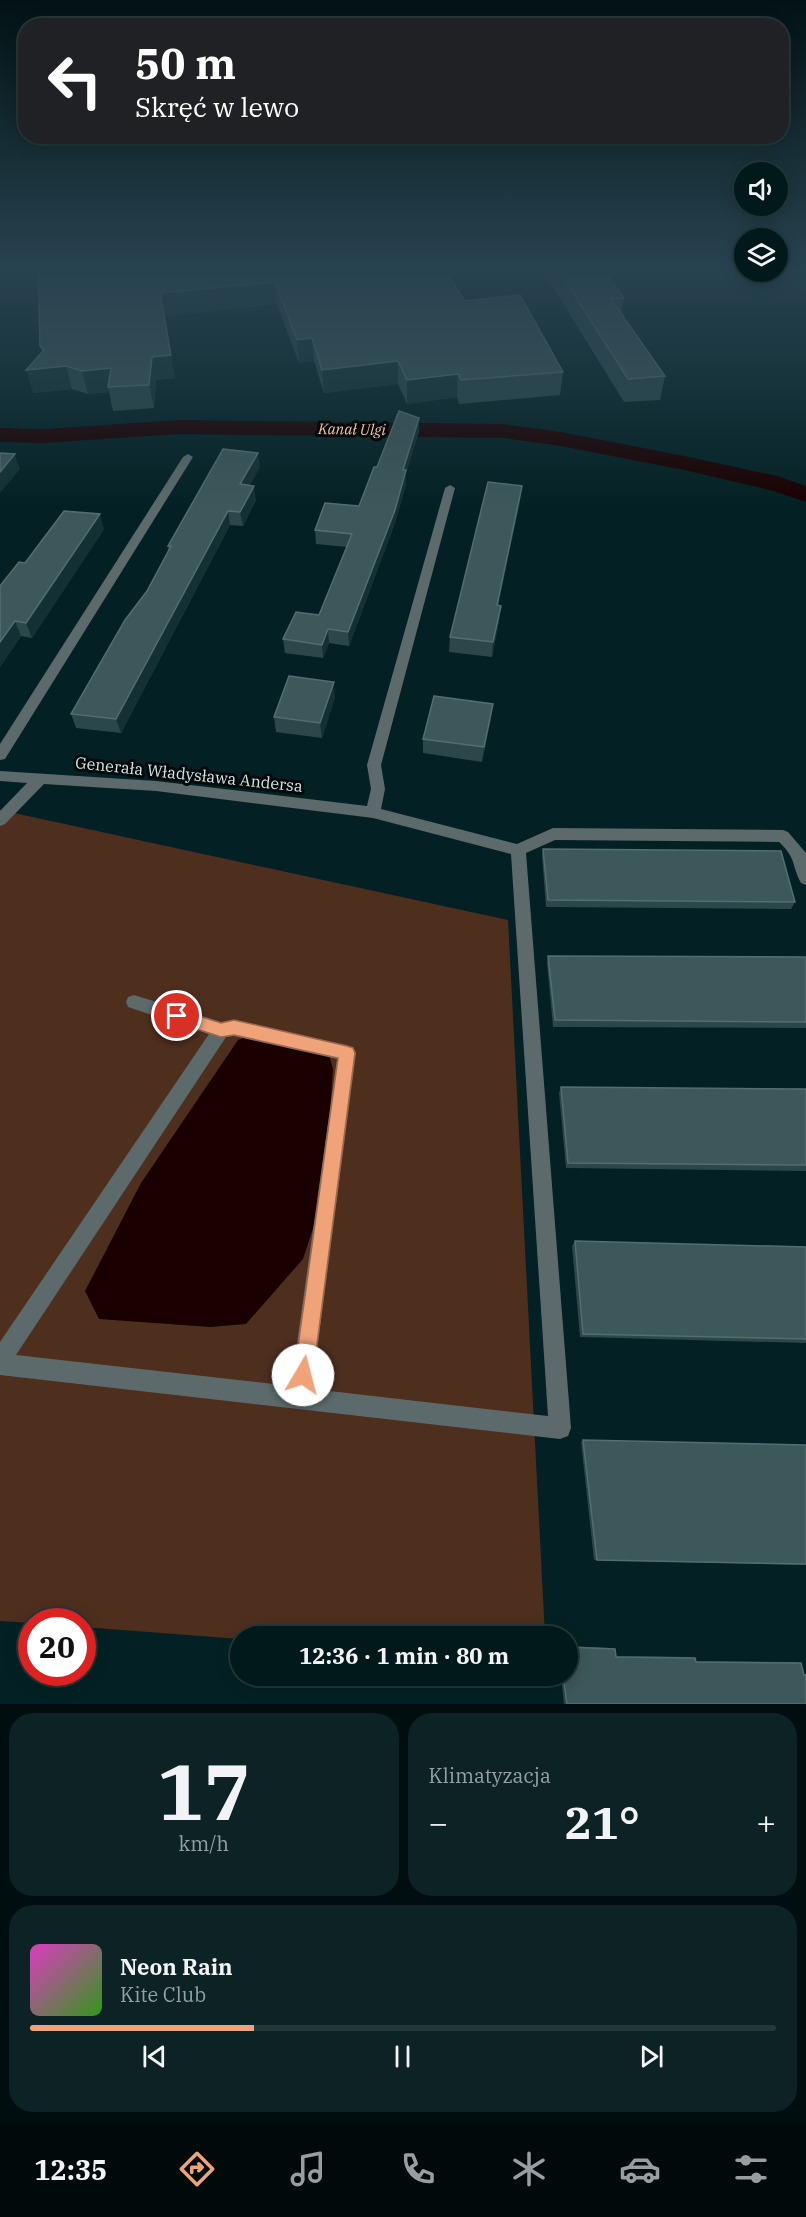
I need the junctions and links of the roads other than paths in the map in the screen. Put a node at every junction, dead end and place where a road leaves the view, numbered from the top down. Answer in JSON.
{"nodes":[{"id":1,"x":188,"y":457,"type":"dead end"},
{"id":2,"x":450,"y":488,"type":"dead end"},
{"id":3,"x":0,"y":755,"type":"edge"},
{"id":4,"x":0,"y":776,"type":"edge"},
{"id":5,"x":40,"y":779,"type":"junction"},
{"id":6,"x":373,"y":812,"type":"junction"},
{"id":7,"x":0,"y":820,"type":"edge"},
{"id":8,"x":518,"y":850,"type":"junction"},
{"id":9,"x":806,"y":879,"type":"edge"},
{"id":10,"x":134,"y":1002,"type":"dead end"},
{"id":11,"x":221,"y":1030,"type":"junction"},
{"id":12,"x":0,"y":1362,"type":"edge"},
{"id":13,"x":300,"y":1398,"type":"junction"}],
"edges":[{"from":1,"to":3,"type":"street"},
{"from":2,"to":6,"type":"street"},
{"from":4,"to":5,"type":"street","name":"Generała Władysława Andersa"},
{"from":5,"to":6,"type":"street","name":"Generała Władysława Andersa"},
{"from":5,"to":7,"type":"street"},
{"from":6,"to":8,"type":"street","name":"Generała Władysława Andersa"},
{"from":8,"to":9,"type":"street"},
{"from":8,"to":13,"type":"street"},
{"from":10,"to":11,"type":"street"},
{"from":11,"to":12,"type":"street"},
{"from":11,"to":13,"type":"street"},
{"from":12,"to":13,"type":"street"}]}
